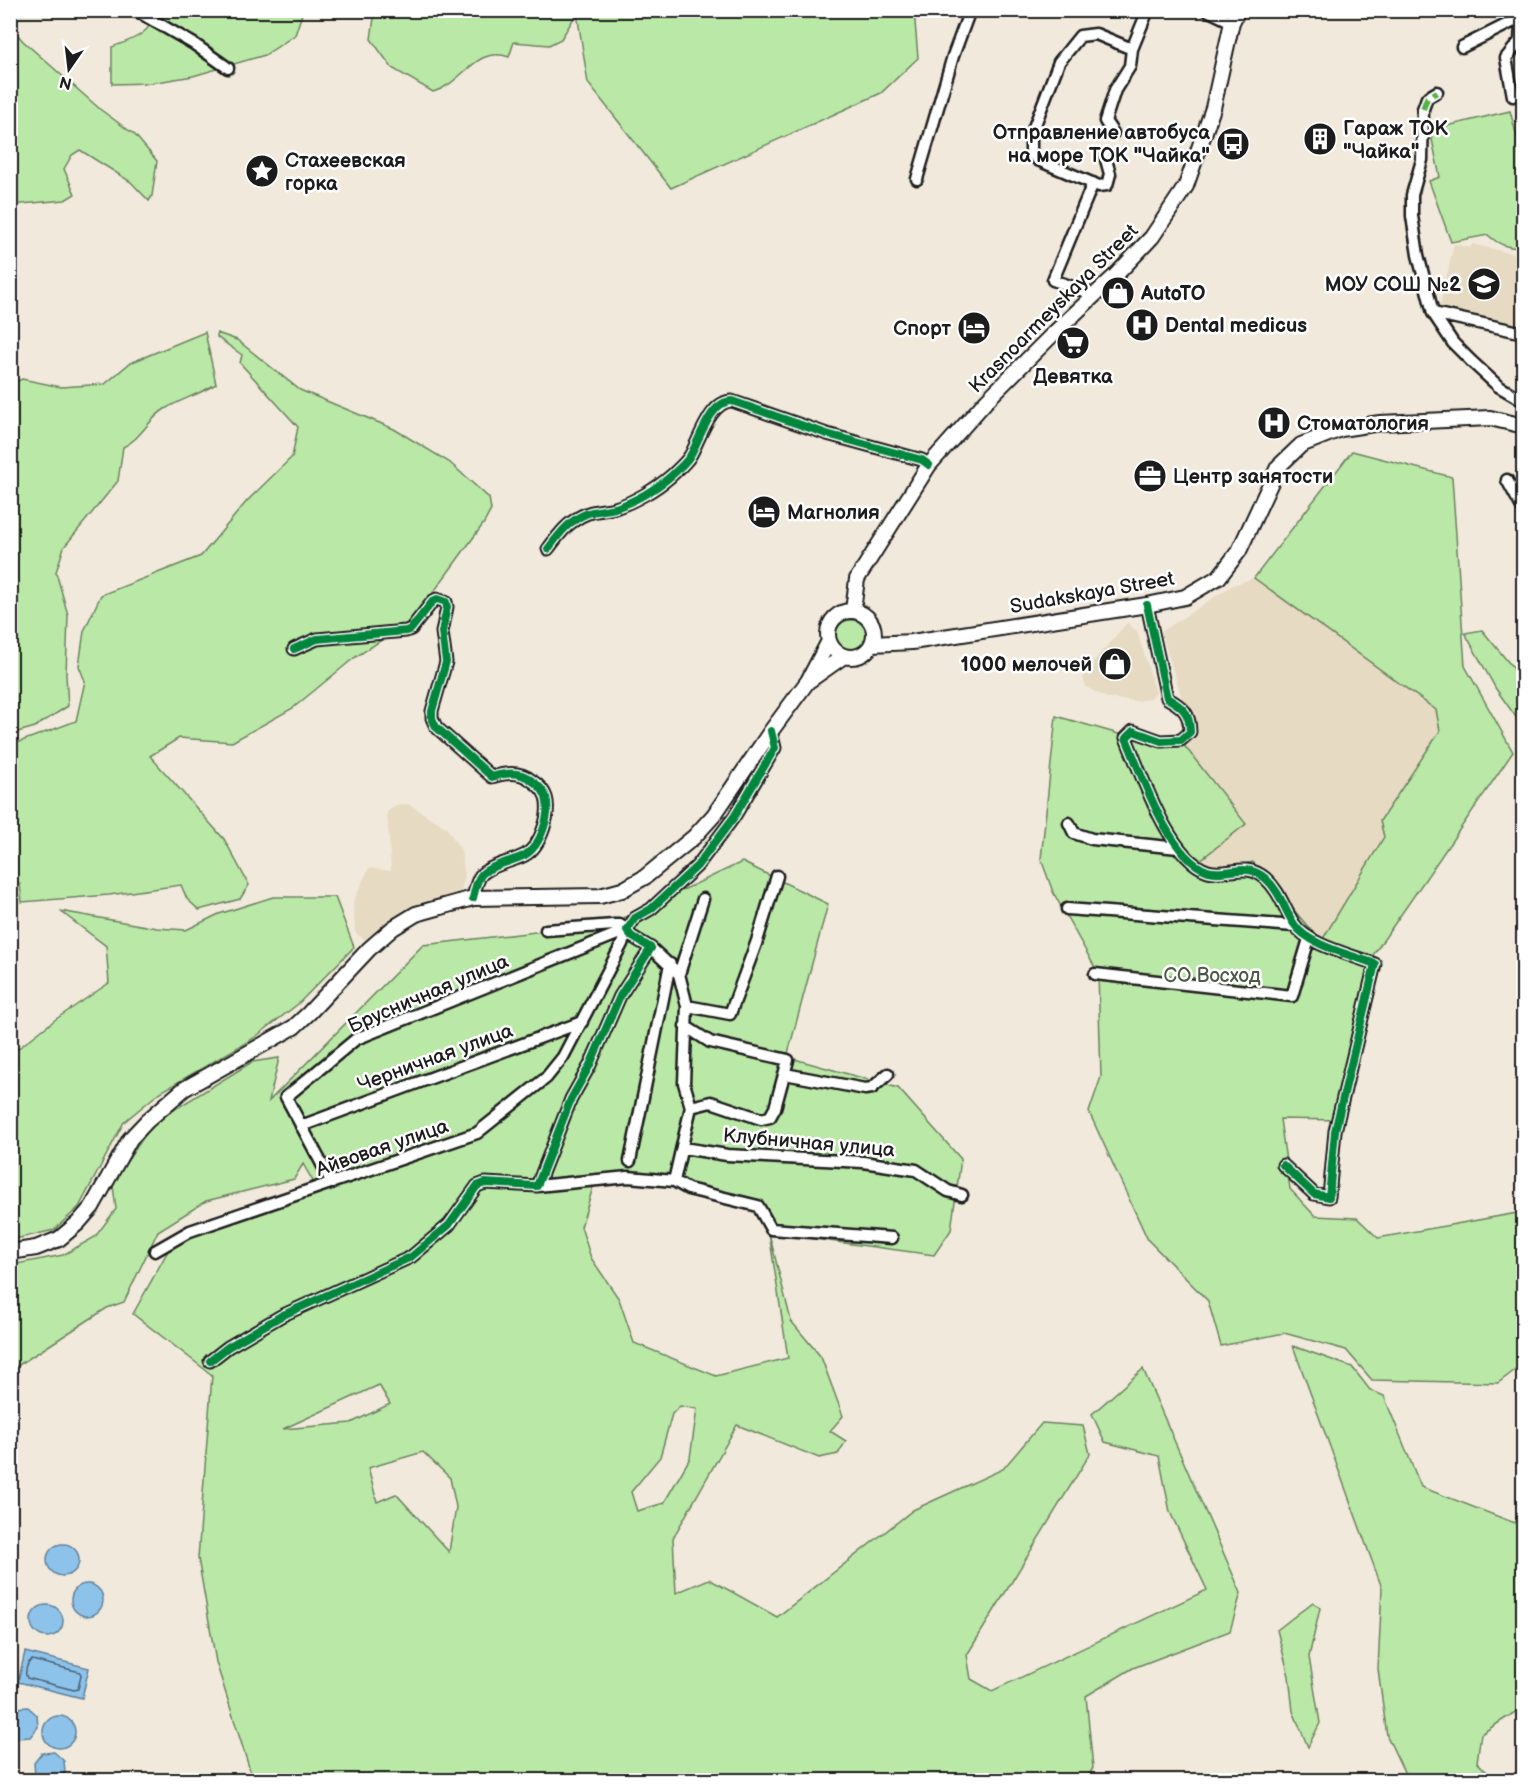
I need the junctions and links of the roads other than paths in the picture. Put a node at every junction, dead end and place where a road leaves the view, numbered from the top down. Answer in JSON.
{"nodes":[{"id":1,"x":135,"y":10,"type":"edge"},
{"id":2,"x":970,"y":10,"type":"edge"},
{"id":3,"x":1148,"y":10,"type":"edge"},
{"id":4,"x":1207,"y":10,"type":"edge"},
{"id":5,"x":1522,"y":14,"type":"edge"},
{"id":6,"x":1235,"y":16,"type":"edge"},
{"id":7,"x":1462,"y":47,"type":"dead end"},
{"id":8,"x":1132,"y":50,"type":"junction"},
{"id":9,"x":228,"y":68,"type":"dead end"},
{"id":10,"x":1437,"y":92,"type":"dead end"},
{"id":11,"x":1513,"y":96,"type":"dead end"},
{"id":12,"x":1113,"y":133,"type":"dead end"},
{"id":13,"x":1105,"y":156,"type":"dead end"},
{"id":14,"x":917,"y":179,"type":"dead end"},
{"id":15,"x":1093,"y":183,"type":"junction"},
{"id":16,"x":1095,"y":295,"type":"junction"},
{"id":17,"x":1433,"y":313,"type":"junction"},
{"id":18,"x":1524,"y":333,"type":"edge"},
{"id":19,"x":1524,"y":401,"type":"edge"},
{"id":20,"x":1524,"y":426,"type":"edge"},
{"id":21,"x":929,"y":465,"type":"junction"},
{"id":22,"x":1507,"y":480,"type":"dead end"},
{"id":23,"x":1524,"y":511,"type":"edge"},
{"id":24,"x":548,"y":549,"type":"dead end"},
{"id":25,"x":1147,"y":605,"type":"junction"},
{"id":26,"x":853,"y":611,"type":"junction"},
{"id":27,"x":829,"y":641,"type":"junction"},
{"id":28,"x":872,"y":644,"type":"junction"},
{"id":29,"x":294,"y":649,"type":"dead end"},
{"id":30,"x":844,"y":656,"type":"junction"},
{"id":31,"x":808,"y":681,"type":"junction"},
{"id":32,"x":771,"y":731,"type":"junction"},
{"id":33,"x":1069,"y":823,"type":"dead end"},
{"id":34,"x":1178,"y":848,"type":"junction"},
{"id":35,"x":777,"y":876,"type":"dead end"},
{"id":36,"x":473,"y":898,"type":"junction"},
{"id":37,"x":703,"y":899,"type":"dead end"},
{"id":38,"x":1067,"y":909,"type":"dead end"},
{"id":39,"x":1295,"y":926,"type":"junction"},
{"id":40,"x":546,"y":930,"type":"dead end"},
{"id":41,"x":627,"y":930,"type":"junction"},
{"id":42,"x":1309,"y":939,"type":"junction"},
{"id":43,"x":651,"y":948,"type":"junction"},
{"id":44,"x":670,"y":964,"type":"junction"},
{"id":45,"x":679,"y":974,"type":"junction"},
{"id":46,"x":1095,"y":974,"type":"dead end"},
{"id":47,"x":687,"y":1006,"type":"junction"},
{"id":48,"x":582,"y":1022,"type":"junction"},
{"id":49,"x":686,"y":1026,"type":"junction"},
{"id":50,"x":785,"y":1074,"type":"junction"},
{"id":51,"x":888,"y":1074,"type":"dead end"},
{"id":52,"x":691,"y":1107,"type":"junction"},
{"id":53,"x":301,"y":1126,"type":"junction"},
{"id":54,"x":683,"y":1148,"type":"junction"},
{"id":55,"x":630,"y":1161,"type":"dead end"},
{"id":56,"x":1283,"y":1165,"type":"dead end"},
{"id":57,"x":674,"y":1181,"type":"junction"},
{"id":58,"x":332,"y":1183,"type":"junction"},
{"id":59,"x":537,"y":1186,"type":"junction"},
{"id":60,"x":962,"y":1195,"type":"dead end"},
{"id":61,"x":892,"y":1238,"type":"dead end"},
{"id":62,"x":155,"y":1251,"type":"dead end"},
{"id":63,"x":10,"y":1252,"type":"edge"},
{"id":64,"x":210,"y":1361,"type":"dead end"}],
"edges":[{"from":1,"to":9,"type":"street"},
{"from":2,"to":14,"type":"street"},
{"from":3,"to":8,"type":"street"},
{"from":4,"to":6,"type":"street"},
{"from":5,"to":7,"type":"street"},
{"from":5,"to":11,"type":"street"},
{"from":6,"to":16,"type":"main road","name":"Krasnoarmeyskaya Street"},
{"from":8,"to":12,"type":"street"},
{"from":8,"to":15,"type":"street"},
{"from":10,"to":17,"type":"street"},
{"from":13,"to":15,"type":"street"},
{"from":15,"to":16,"type":"street"},
{"from":16,"to":21,"type":"main road","name":"Krasnoarmeyskaya Street"},
{"from":17,"to":18,"type":"street"},
{"from":17,"to":19,"type":"street"},
{"from":20,"to":25,"type":"main road","name":"Sudakskaya Street"},
{"from":21,"to":24,"type":"street"},
{"from":21,"to":26,"type":"main road","name":"Krasnoarmeyskaya Street"},
{"from":22,"to":23,"type":"street"},
{"from":25,"to":28,"type":"main road","name":"Sudakskaya Street"},
{"from":25,"to":34,"type":"street"},
{"from":26,"to":27,"type":"main road"},
{"from":26,"to":28,"type":"main road"},
{"from":27,"to":30,"type":"main road"},
{"from":27,"to":31,"type":"main road"},
{"from":28,"to":30,"type":"main road"},
{"from":29,"to":36,"type":"street"},
{"from":30,"to":31,"type":"main road"},
{"from":31,"to":32,"type":"main road"},
{"from":32,"to":36,"type":"main road"},
{"from":32,"to":41,"type":"street"},
{"from":33,"to":34,"type":"street"},
{"from":34,"to":39,"type":"street"},
{"from":35,"to":47,"type":"street"},
{"from":36,"to":63,"type":"main road"},
{"from":37,"to":45,"type":"street"},
{"from":38,"to":39,"type":"street"},
{"from":39,"to":42,"type":"street"},
{"from":40,"to":41,"type":"street"},
{"from":41,"to":43,"type":"street"},
{"from":41,"to":48,"type":"street","name":"Айвовая улица"},
{"from":41,"to":53,"type":"street","name":"Брусничная улица"},
{"from":42,"to":46,"type":"street"},
{"from":42,"to":56,"type":"street"},
{"from":43,"to":44,"type":"street"},
{"from":43,"to":59,"type":"street"},
{"from":44,"to":45,"type":"street"},
{"from":44,"to":55,"type":"street"},
{"from":45,"to":47,"type":"street"},
{"from":47,"to":49,"type":"street"},
{"from":48,"to":53,"type":"street","name":"Черничная улица"},
{"from":48,"to":58,"type":"street","name":"Айвовая улица"},
{"from":49,"to":50,"type":"street"},
{"from":49,"to":52,"type":"street"},
{"from":50,"to":51,"type":"street"},
{"from":50,"to":52,"type":"street"},
{"from":52,"to":54,"type":"street"},
{"from":53,"to":58,"type":"street"},
{"from":54,"to":57,"type":"street"},
{"from":54,"to":60,"type":"street","name":"Клубничная улица"},
{"from":57,"to":59,"type":"street"},
{"from":57,"to":61,"type":"street"},
{"from":58,"to":62,"type":"street","name":"Айвовая улица"},
{"from":59,"to":64,"type":"street"}]}
